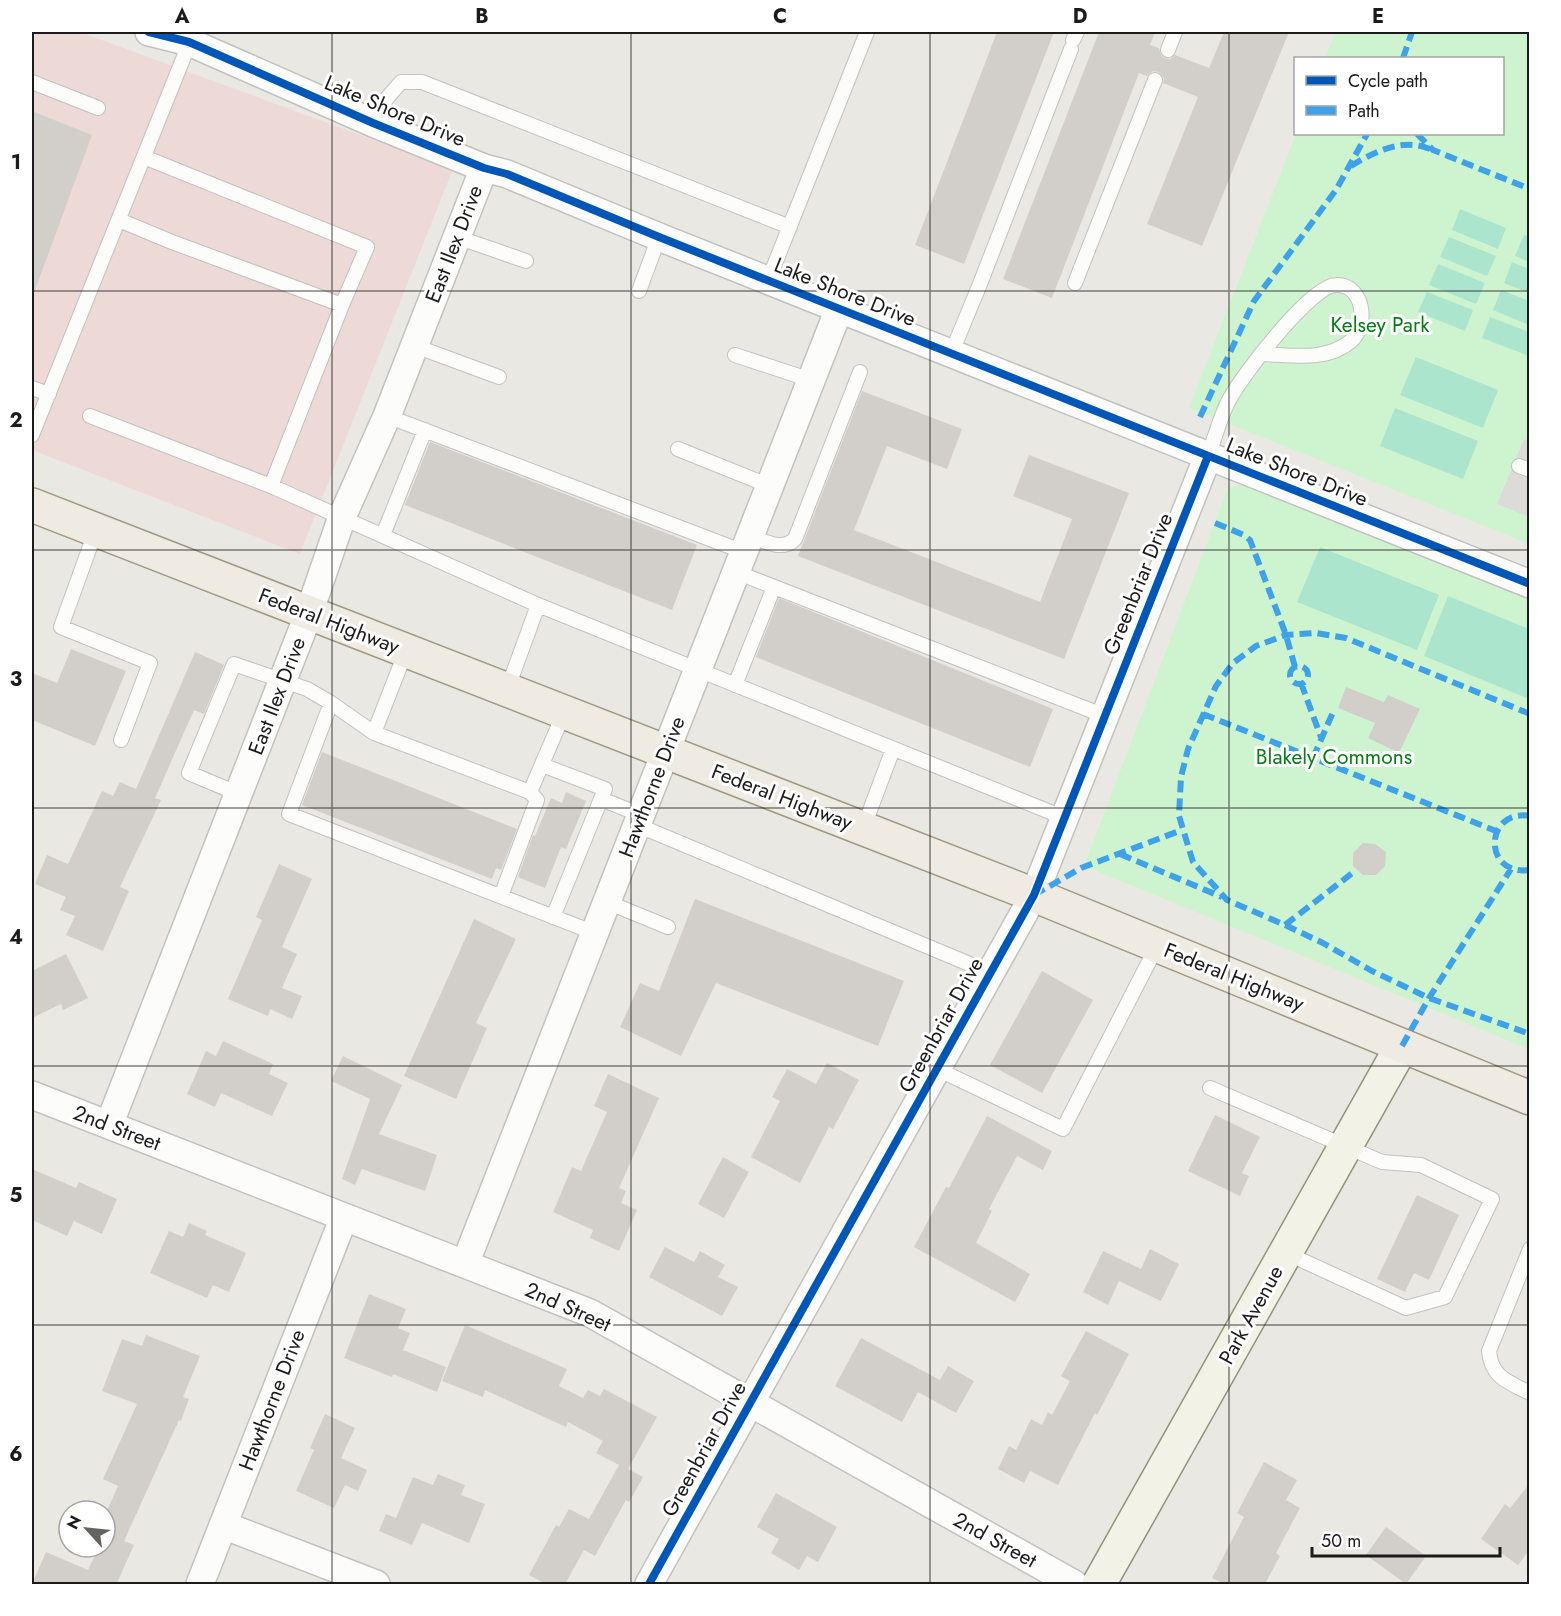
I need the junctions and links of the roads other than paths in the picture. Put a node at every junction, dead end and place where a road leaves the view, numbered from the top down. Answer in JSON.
{"nodes":[{"id":1,"x":149,"y":32,"type":"edge"},
{"id":2,"x":867,"y":32,"type":"edge"},
{"id":3,"x":1175,"y":32,"type":"edge"},
{"id":4,"x":192,"y":37,"type":"edge"},
{"id":5,"x":1074,"y":40,"type":"edge"},
{"id":6,"x":1167,"y":50,"type":"dead end"},
{"id":7,"x":1155,"y":80,"type":"dead end"},
{"id":8,"x":32,"y":82,"type":"edge"},
{"id":9,"x":98,"y":108,"type":"dead end"},
{"id":10,"x":373,"y":123,"type":"junction"},
{"id":11,"x":144,"y":157,"type":"junction"},
{"id":12,"x":484,"y":168,"type":"junction"},
{"id":13,"x":118,"y":220,"type":"junction"},
{"id":14,"x":790,"y":226,"type":"junction"},
{"id":15,"x":457,"y":237,"type":"junction"},
{"id":16,"x":658,"y":237,"type":"junction"},
{"id":17,"x":526,"y":261,"type":"dead end"},
{"id":18,"x":768,"y":281,"type":"junction"},
{"id":19,"x":1075,"y":283,"type":"dead end"},
{"id":20,"x":639,"y":291,"type":"dead end"},
{"id":21,"x":342,"y":305,"type":"junction"},
{"id":22,"x":839,"y":309,"type":"junction"},
{"id":23,"x":414,"y":346,"type":"junction"},
{"id":24,"x":735,"y":354,"type":"dead end"},
{"id":25,"x":951,"y":354,"type":"junction"},
{"id":26,"x":1262,"y":354,"type":"junction"},
{"id":27,"x":860,"y":372,"type":"dead end"},
{"id":28,"x":499,"y":377,"type":"dead end"},
{"id":29,"x":811,"y":380,"type":"junction"},
{"id":30,"x":32,"y":388,"type":"edge"},
{"id":31,"x":49,"y":394,"type":"junction"},
{"id":32,"x":90,"y":416,"type":"dead end"},
{"id":33,"x":387,"y":416,"type":"junction"},
{"id":34,"x":425,"y":430,"type":"junction"},
{"id":35,"x":32,"y":435,"type":"edge"},
{"id":36,"x":678,"y":449,"type":"dead end"},
{"id":37,"x":1208,"y":456,"type":"junction"},
{"id":38,"x":271,"y":486,"type":"junction"},
{"id":39,"x":770,"y":486,"type":"junction"},
{"id":40,"x":32,"y":505,"type":"edge"},
{"id":41,"x":342,"y":517,"type":"junction"},
{"id":42,"x":96,"y":530,"type":"junction"},
{"id":43,"x":383,"y":535,"type":"junction"},
{"id":44,"x":743,"y":553,"type":"junction"},
{"id":45,"x":1530,"y":584,"type":"edge"},
{"id":46,"x":774,"y":587,"type":"junction"},
{"id":47,"x":538,"y":605,"type":"junction"},
{"id":48,"x":309,"y":613,"type":"junction"},
{"id":49,"x":406,"y":651,"type":"junction"},
{"id":50,"x":698,"y":670,"type":"junction"},
{"id":51,"x":283,"y":680,"type":"junction"},
{"id":52,"x":735,"y":685,"type":"junction"},
{"id":53,"x":507,"y":690,"type":"junction"},
{"id":54,"x":331,"y":703,"type":"junction"},
{"id":55,"x":564,"y":713,"type":"junction"},
{"id":56,"x":1105,"y":716,"type":"junction"},
{"id":57,"x":374,"y":733,"type":"junction"},
{"id":58,"x":120,"y":740,"type":"dead end"},
{"id":59,"x":893,"y":749,"type":"junction"},
{"id":60,"x":666,"y":752,"type":"junction"},
{"id":61,"x":542,"y":765,"type":"junction"},
{"id":62,"x":530,"y":792,"type":"junction"},
{"id":63,"x":238,"y":794,"type":"junction"},
{"id":64,"x":601,"y":799,"type":"junction"},
{"id":65,"x":1065,"y":818,"type":"junction"},
{"id":66,"x":639,"y":820,"type":"junction"},
{"id":67,"x":863,"y":829,"type":"junction"},
{"id":68,"x":1035,"y":895,"type":"junction"},
{"id":69,"x":501,"y":896,"type":"junction"},
{"id":70,"x":607,"y":902,"type":"junction"},
{"id":71,"x":553,"y":917,"type":"junction"},
{"id":72,"x":668,"y":927,"type":"dead end"},
{"id":73,"x":595,"y":933,"type":"junction"},
{"id":74,"x":1158,"y":945,"type":"junction"},
{"id":75,"x":991,"y":973,"type":"junction"},
{"id":76,"x":1402,"y":1046,"type":"junction"},
{"id":77,"x":937,"y":1069,"type":"junction"},
{"id":78,"x":1210,"y":1088,"type":"dead end"},
{"id":79,"x":32,"y":1095,"type":"edge"},
{"id":80,"x":1530,"y":1098,"type":"edge"},
{"id":81,"x":110,"y":1125,"type":"junction"},
{"id":82,"x":1346,"y":1146,"type":"junction"},
{"id":83,"x":344,"y":1216,"type":"junction"},
{"id":84,"x":1530,"y":1249,"type":"edge"},
{"id":85,"x":1286,"y":1253,"type":"junction"},
{"id":86,"x":465,"y":1264,"type":"junction"},
{"id":87,"x":1530,"y":1393,"type":"edge"},
{"id":88,"x":751,"y":1403,"type":"junction"},
{"id":89,"x":223,"y":1525,"type":"junction"},
{"id":90,"x":200,"y":1584,"type":"edge"},
{"id":91,"x":376,"y":1584,"type":"edge"},
{"id":92,"x":649,"y":1584,"type":"edge"},
{"id":93,"x":1074,"y":1584,"type":"edge"},
{"id":94,"x":1100,"y":1584,"type":"edge"}],
"edges":[{"from":1,"to":4,"type":"street","name":"Lake Shore Drive"},
{"from":2,"to":14,"type":"lane"},
{"from":3,"to":6,"type":"lane"},
{"from":4,"to":10,"type":"street","name":"Lake Shore Drive"},
{"from":4,"to":11,"type":"lane"},
{"from":5,"to":25,"type":"lane"},
{"from":7,"to":19,"type":"lane"},
{"from":8,"to":9,"type":"lane"},
{"from":10,"to":12,"type":"street","name":"Lake Shore Drive"},
{"from":10,"to":14,"type":"lane"},
{"from":11,"to":13,"type":"lane"},
{"from":11,"to":21,"type":"lane"},
{"from":12,"to":15,"type":"street","name":"East Ilex Drive"},
{"from":12,"to":16,"type":"street","name":"Lake Shore Drive"},
{"from":13,"to":21,"type":"lane"},
{"from":13,"to":31,"type":"lane"},
{"from":14,"to":18,"type":"lane"},
{"from":15,"to":17,"type":"lane"},
{"from":15,"to":23,"type":"street","name":"East Ilex Drive"},
{"from":16,"to":18,"type":"street","name":"Lake Shore Drive"},
{"from":16,"to":20,"type":"lane"},
{"from":18,"to":22,"type":"street","name":"Lake Shore Drive"},
{"from":21,"to":38,"type":"lane"},
{"from":22,"to":25,"type":"street","name":"Lake Shore Drive"},
{"from":22,"to":29,"type":"street","name":"Hawthorne Drive"},
{"from":23,"to":28,"type":"lane"},
{"from":23,"to":33,"type":"street","name":"East Ilex Drive"},
{"from":24,"to":29,"type":"lane"},
{"from":25,"to":37,"type":"street","name":"Lake Shore Drive"},
{"from":26,"to":26,"type":"lane"},
{"from":26,"to":37,"type":"lane"},
{"from":27,"to":44,"type":"lane"},
{"from":29,"to":39,"type":"street","name":"Hawthorne Drive"},
{"from":30,"to":31,"type":"lane"},
{"from":31,"to":35,"type":"lane"},
{"from":32,"to":38,"type":"lane"},
{"from":33,"to":34,"type":"lane"},
{"from":33,"to":41,"type":"street","name":"East Ilex Drive"},
{"from":34,"to":43,"type":"lane"},
{"from":34,"to":44,"type":"lane"},
{"from":36,"to":39,"type":"lane"},
{"from":37,"to":45,"type":"street","name":"Lake Shore Drive"},
{"from":37,"to":56,"type":"street","name":"Greenbriar Drive"},
{"from":38,"to":41,"type":"lane"},
{"from":39,"to":44,"type":"street","name":"Hawthorne Drive"},
{"from":40,"to":42,"type":"main road","name":"Federal Highway"},
{"from":41,"to":43,"type":"lane"},
{"from":41,"to":48,"type":"street","name":"East Ilex Drive"},
{"from":42,"to":48,"type":"main road","name":"Federal Highway"},
{"from":42,"to":58,"type":"lane"},
{"from":43,"to":47,"type":"lane"},
{"from":44,"to":46,"type":"lane"},
{"from":44,"to":50,"type":"street","name":"Hawthorne Drive"},
{"from":46,"to":52,"type":"lane"},
{"from":46,"to":56,"type":"lane"},
{"from":47,"to":50,"type":"lane"},
{"from":47,"to":53,"type":"lane"},
{"from":48,"to":49,"type":"main road","name":"Federal Highway"},
{"from":48,"to":51,"type":"street","name":"East Ilex Drive"},
{"from":49,"to":53,"type":"main road","name":"Federal Highway"},
{"from":49,"to":57,"type":"lane"},
{"from":50,"to":52,"type":"lane"},
{"from":50,"to":60,"type":"street","name":"Hawthorne Drive"},
{"from":51,"to":54,"type":"lane"},
{"from":51,"to":63,"type":"street","name":"East Ilex Drive"},
{"from":51,"to":63,"type":"lane"},
{"from":52,"to":59,"type":"lane"},
{"from":53,"to":55,"type":"main road","name":"Federal Highway"},
{"from":54,"to":57,"type":"lane"},
{"from":54,"to":69,"type":"lane"},
{"from":55,"to":60,"type":"main road","name":"Federal Highway"},
{"from":55,"to":61,"type":"lane"},
{"from":56,"to":65,"type":"street","name":"Greenbriar Drive"},
{"from":57,"to":62,"type":"lane"},
{"from":59,"to":65,"type":"lane"},
{"from":59,"to":67,"type":"lane"},
{"from":60,"to":66,"type":"street","name":"Hawthorne Drive"},
{"from":60,"to":67,"type":"main road","name":"Federal Highway"},
{"from":61,"to":62,"type":"lane"},
{"from":61,"to":64,"type":"lane"},
{"from":62,"to":69,"type":"lane"},
{"from":63,"to":81,"type":"street","name":"East Ilex Drive"},
{"from":64,"to":66,"type":"lane"},
{"from":64,"to":71,"type":"lane"},
{"from":65,"to":68,"type":"street","name":"Greenbriar Drive"},
{"from":66,"to":70,"type":"street","name":"Hawthorne Drive"},
{"from":66,"to":75,"type":"lane"},
{"from":67,"to":68,"type":"main road","name":"Federal Highway"},
{"from":68,"to":74,"type":"main road","name":"Federal Highway"},
{"from":68,"to":75,"type":"street","name":"Greenbriar Drive"},
{"from":69,"to":71,"type":"lane"},
{"from":70,"to":72,"type":"lane"},
{"from":70,"to":73,"type":"street","name":"Hawthorne Drive"},
{"from":71,"to":73,"type":"lane"},
{"from":73,"to":86,"type":"street","name":"Hawthorne Drive"},
{"from":74,"to":76,"type":"main road","name":"Federal Highway"},
{"from":74,"to":77,"type":"lane"},
{"from":75,"to":77,"type":"street","name":"Greenbriar Drive"},
{"from":76,"to":80,"type":"main road","name":"Federal Highway"},
{"from":76,"to":82,"type":"street","name":"Park Avenue"},
{"from":77,"to":88,"type":"street","name":"Greenbriar Drive"},
{"from":78,"to":82,"type":"lane"},
{"from":79,"to":81,"type":"street","name":"2nd Street"},
{"from":81,"to":83,"type":"street","name":"2nd Street"},
{"from":82,"to":85,"type":"street","name":"Park Avenue"},
{"from":82,"to":85,"type":"lane"},
{"from":83,"to":86,"type":"street","name":"2nd Street"},
{"from":83,"to":89,"type":"street","name":"Hawthorne Drive"},
{"from":84,"to":87,"type":"lane"},
{"from":85,"to":94,"type":"street","name":"Park Avenue"},
{"from":86,"to":88,"type":"street","name":"2nd Street"},
{"from":88,"to":92,"type":"street","name":"Greenbriar Drive"},
{"from":88,"to":93,"type":"street","name":"2nd Street"},
{"from":89,"to":90,"type":"street","name":"Hawthorne Drive"},
{"from":89,"to":91,"type":"street"}]}
